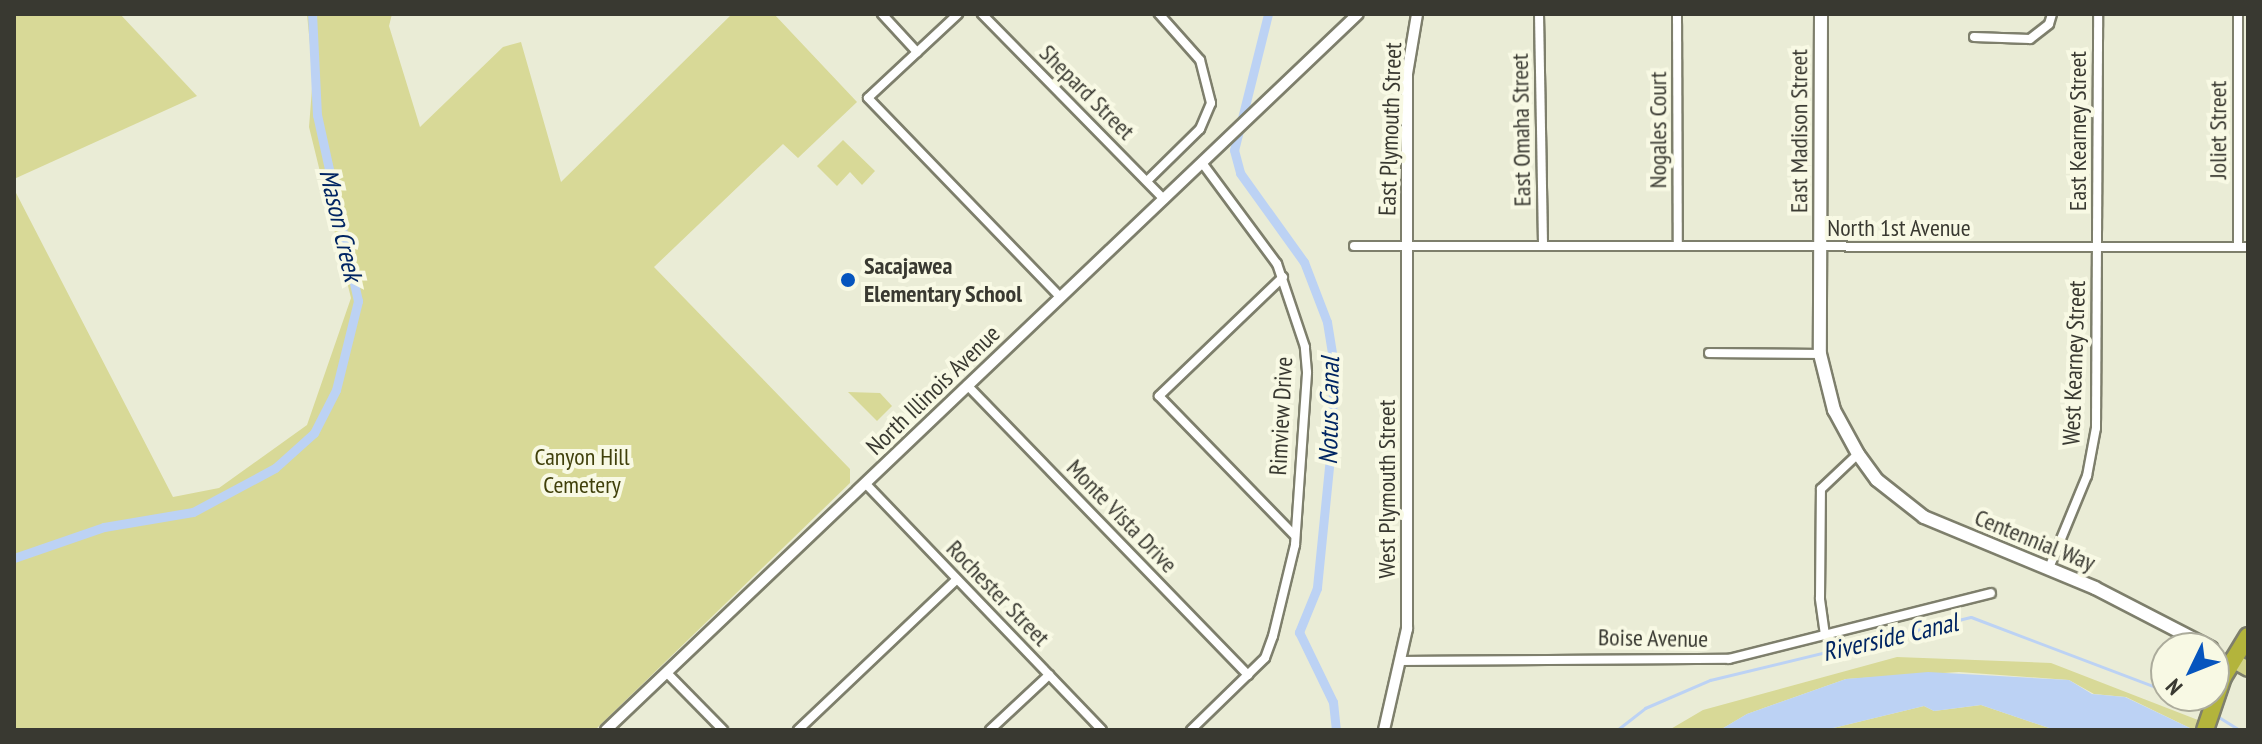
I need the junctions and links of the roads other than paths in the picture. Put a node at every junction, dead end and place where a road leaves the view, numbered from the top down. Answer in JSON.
{"nodes":[{"id":1,"x":882,"y":14,"type":"edge"},
{"id":2,"x":958,"y":14,"type":"edge"},
{"id":3,"x":982,"y":14,"type":"edge"},
{"id":4,"x":1159,"y":14,"type":"edge"},
{"id":5,"x":1358,"y":14,"type":"edge"},
{"id":6,"x":1417,"y":14,"type":"edge"},
{"id":7,"x":1539,"y":14,"type":"edge"},
{"id":8,"x":1677,"y":14,"type":"edge"},
{"id":9,"x":1821,"y":14,"type":"edge"},
{"id":10,"x":2052,"y":14,"type":"edge"},
{"id":11,"x":2098,"y":14,"type":"edge"},
{"id":12,"x":2238,"y":14,"type":"edge"},
{"id":13,"x":1974,"y":37,"type":"dead end"},
{"id":14,"x":917,"y":52,"type":"junction"},
{"id":15,"x":1203,"y":164,"type":"junction"},
{"id":16,"x":1147,"y":181,"type":"junction"},
{"id":17,"x":1164,"y":199,"type":"junction"},
{"id":18,"x":1543,"y":245,"type":"junction"},
{"id":19,"x":1678,"y":245,"type":"junction"},
{"id":20,"x":1354,"y":246,"type":"dead end"},
{"id":21,"x":1407,"y":246,"type":"junction"},
{"id":22,"x":2238,"y":247,"type":"junction"},
{"id":23,"x":2248,"y":247,"type":"edge"},
{"id":24,"x":1820,"y":248,"type":"junction"},
{"id":25,"x":2098,"y":248,"type":"junction"},
{"id":26,"x":1283,"y":277,"type":"junction"},
{"id":27,"x":1060,"y":297,"type":"junction"},
{"id":28,"x":1709,"y":353,"type":"dead end"},
{"id":29,"x":1820,"y":354,"type":"junction"},
{"id":30,"x":967,"y":385,"type":"junction"},
{"id":31,"x":1858,"y":454,"type":"junction"},
{"id":32,"x":865,"y":483,"type":"junction"},
{"id":33,"x":1295,"y":536,"type":"junction"},
{"id":34,"x":2049,"y":568,"type":"junction"},
{"id":35,"x":957,"y":579,"type":"junction"},
{"id":36,"x":1991,"y":593,"type":"dead end"},
{"id":37,"x":2178,"y":632,"type":"edge"},
{"id":38,"x":1825,"y":635,"type":"junction"},
{"id":39,"x":2248,"y":636,"type":"edge"},
{"id":40,"x":2232,"y":660,"type":"junction"},
{"id":41,"x":1403,"y":661,"type":"junction"},
{"id":42,"x":2248,"y":669,"type":"edge"},
{"id":43,"x":667,"y":673,"type":"junction"},
{"id":44,"x":1049,"y":675,"type":"junction"},
{"id":45,"x":1248,"y":675,"type":"junction"},
{"id":46,"x":606,"y":730,"type":"edge"},
{"id":47,"x":723,"y":730,"type":"edge"},
{"id":48,"x":798,"y":730,"type":"edge"},
{"id":49,"x":990,"y":730,"type":"edge"},
{"id":50,"x":1102,"y":730,"type":"edge"},
{"id":51,"x":1191,"y":730,"type":"edge"},
{"id":52,"x":1384,"y":730,"type":"edge"},
{"id":53,"x":2205,"y":730,"type":"edge"}],
"edges":[{"from":1,"to":14,"type":"street"},
{"from":2,"to":14,"type":"street"},
{"from":3,"to":16,"type":"street","name":"Shepard Street"},
{"from":4,"to":16,"type":"street"},
{"from":5,"to":15,"type":"street","name":"North Illinois Avenue"},
{"from":6,"to":21,"type":"street","name":"East Plymouth Street"},
{"from":7,"to":18,"type":"street","name":"East Omaha Street"},
{"from":8,"to":19,"type":"street","name":"Nogales Court"},
{"from":9,"to":24,"type":"main road","name":"East Madison Street"},
{"from":10,"to":13,"type":"street"},
{"from":11,"to":25,"type":"street","name":"East Kearney Street"},
{"from":12,"to":22,"type":"street","name":"Joliet Street"},
{"from":14,"to":27,"type":"street"},
{"from":15,"to":17,"type":"street","name":"North Illinois Avenue"},
{"from":15,"to":26,"type":"street","name":"Rimview Drive"},
{"from":16,"to":17,"type":"street","name":"Shepard Street"},
{"from":17,"to":27,"type":"street","name":"North Illinois Avenue"},
{"from":18,"to":19,"type":"street","name":"North 1st Avenue"},
{"from":18,"to":21,"type":"street","name":"North 1st Avenue"},
{"from":19,"to":24,"type":"street","name":"North 1st Avenue"},
{"from":20,"to":21,"type":"street","name":"North 1st Avenue"},
{"from":21,"to":41,"type":"street","name":"West Plymouth Street"},
{"from":22,"to":23,"type":"street","name":"North 1st Avenue"},
{"from":22,"to":25,"type":"street","name":"North 1st Avenue"},
{"from":24,"to":25,"type":"street","name":"North 1st Avenue"},
{"from":24,"to":29,"type":"main road","name":"East Madison Street"},
{"from":25,"to":34,"type":"street","name":"West Kearney Street"},
{"from":26,"to":33,"type":"street","name":"Rimview Drive"},
{"from":26,"to":33,"type":"street"},
{"from":27,"to":30,"type":"street","name":"North Illinois Avenue"},
{"from":28,"to":29,"type":"street"},
{"from":29,"to":31,"type":"main road","name":"Centennial Way"},
{"from":30,"to":32,"type":"street","name":"North Illinois Avenue"},
{"from":30,"to":45,"type":"street","name":"Monte Vista Drive"},
{"from":31,"to":34,"type":"main road","name":"Centennial Way"},
{"from":31,"to":38,"type":"street"},
{"from":32,"to":35,"type":"street","name":"Rochester Street"},
{"from":32,"to":43,"type":"street","name":"North Illinois Avenue"},
{"from":33,"to":45,"type":"street","name":"Rimview Drive"},
{"from":34,"to":37,"type":"main road","name":"Centennial Way"},
{"from":35,"to":44,"type":"street","name":"Rochester Street"},
{"from":35,"to":48,"type":"street"},
{"from":36,"to":38,"type":"street","name":"Boise Avenue"},
{"from":38,"to":41,"type":"street","name":"Boise Avenue"},
{"from":39,"to":40,"type":"highway"},
{"from":40,"to":42,"type":"main road","name":"Centennial Way"},
{"from":40,"to":53,"type":"highway"},
{"from":41,"to":52,"type":"street","name":"West Plymouth Street"},
{"from":43,"to":46,"type":"street","name":"North Illinois Avenue"},
{"from":43,"to":47,"type":"street"},
{"from":44,"to":49,"type":"street"},
{"from":44,"to":50,"type":"street","name":"Rochester Street"},
{"from":45,"to":51,"type":"street","name":"Rimview Drive"}]}
